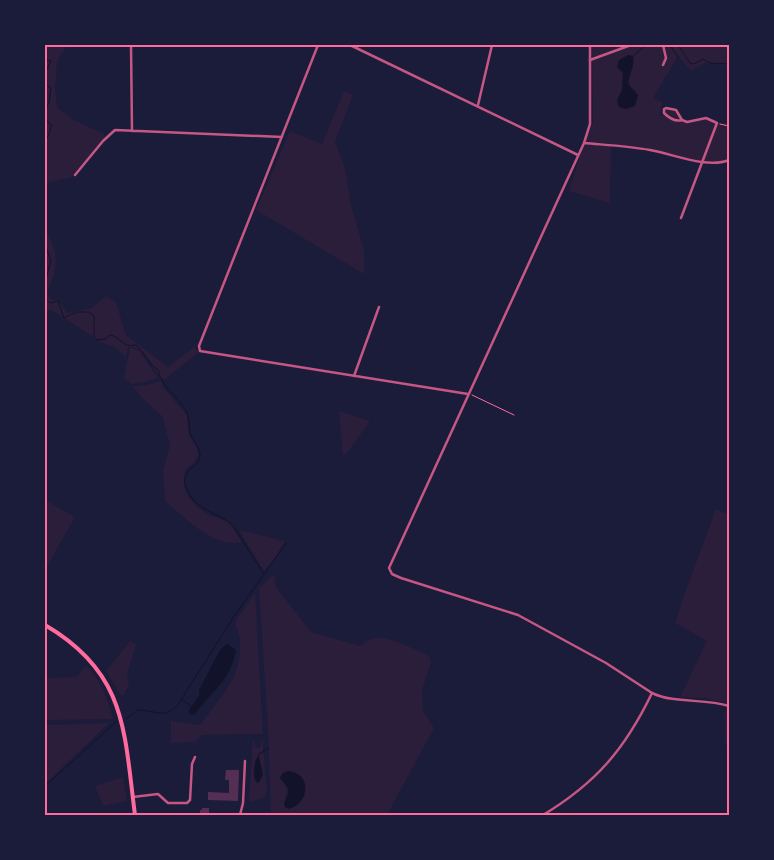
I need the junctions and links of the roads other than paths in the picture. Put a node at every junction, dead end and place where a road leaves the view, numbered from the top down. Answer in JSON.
{"nodes":[{"id":1,"x":131,"y":45,"type":"edge"},
{"id":2,"x":318,"y":45,"type":"edge"},
{"id":3,"x":350,"y":45,"type":"edge"},
{"id":4,"x":361,"y":45,"type":"edge"},
{"id":5,"x":492,"y":45,"type":"edge"},
{"id":6,"x":590,"y":45,"type":"edge"},
{"id":7,"x":631,"y":45,"type":"edge"},
{"id":8,"x":663,"y":45,"type":"edge"},
{"id":9,"x":359,"y":49,"type":"junction"},
{"id":10,"x":590,"y":60,"type":"junction"},
{"id":11,"x":663,"y":65,"type":"dead end"},
{"id":12,"x":478,"y":105,"type":"junction"},
{"id":13,"x":682,"y":120,"type":"junction"},
{"id":14,"x":132,"y":131,"type":"junction"},
{"id":15,"x":282,"y":137,"type":"junction"},
{"id":16,"x":584,"y":143,"type":"junction"},
{"id":17,"x":578,"y":155,"type":"junction"},
{"id":18,"x":728,"y":161,"type":"edge"},
{"id":19,"x":703,"y":162,"type":"junction"},
{"id":20,"x":75,"y":176,"type":"dead end"},
{"id":21,"x":681,"y":218,"type":"dead end"},
{"id":22,"x":379,"y":307,"type":"dead end"},
{"id":23,"x":354,"y":376,"type":"junction"},
{"id":24,"x":468,"y":394,"type":"junction"},
{"id":25,"x":45,"y":625,"type":"edge"},
{"id":26,"x":652,"y":693,"type":"junction"},
{"id":27,"x":729,"y":706,"type":"edge"},
{"id":28,"x":195,"y":757,"type":"dead end"},
{"id":29,"x":245,"y":761,"type":"dead end"},
{"id":30,"x":133,"y":797,"type":"junction"},
{"id":31,"x":135,"y":815,"type":"edge"},
{"id":32,"x":240,"y":815,"type":"edge"},
{"id":33,"x":543,"y":815,"type":"edge"}],
"edges":[{"from":1,"to":14,"type":"street"},
{"from":2,"to":15,"type":"street"},
{"from":3,"to":9,"type":"street"},
{"from":4,"to":9,"type":"street"},
{"from":5,"to":12,"type":"street"},
{"from":6,"to":10,"type":"street"},
{"from":7,"to":10,"type":"street"},
{"from":8,"to":11,"type":"street"},
{"from":9,"to":12,"type":"street"},
{"from":10,"to":16,"type":"street"},
{"from":12,"to":17,"type":"street"},
{"from":13,"to":13,"type":"street"},
{"from":13,"to":19,"type":"street"},
{"from":14,"to":15,"type":"street"},
{"from":14,"to":20,"type":"street"},
{"from":15,"to":23,"type":"street"},
{"from":16,"to":17,"type":"street"},
{"from":16,"to":19,"type":"street"},
{"from":17,"to":24,"type":"street"},
{"from":18,"to":19,"type":"street"},
{"from":19,"to":21,"type":"street"},
{"from":22,"to":23,"type":"street"},
{"from":23,"to":24,"type":"street"},
{"from":24,"to":26,"type":"street"},
{"from":25,"to":30,"type":"main road"},
{"from":26,"to":27,"type":"street"},
{"from":26,"to":33,"type":"street"},
{"from":28,"to":30,"type":"street"},
{"from":29,"to":32,"type":"street"},
{"from":30,"to":31,"type":"main road"}]}
